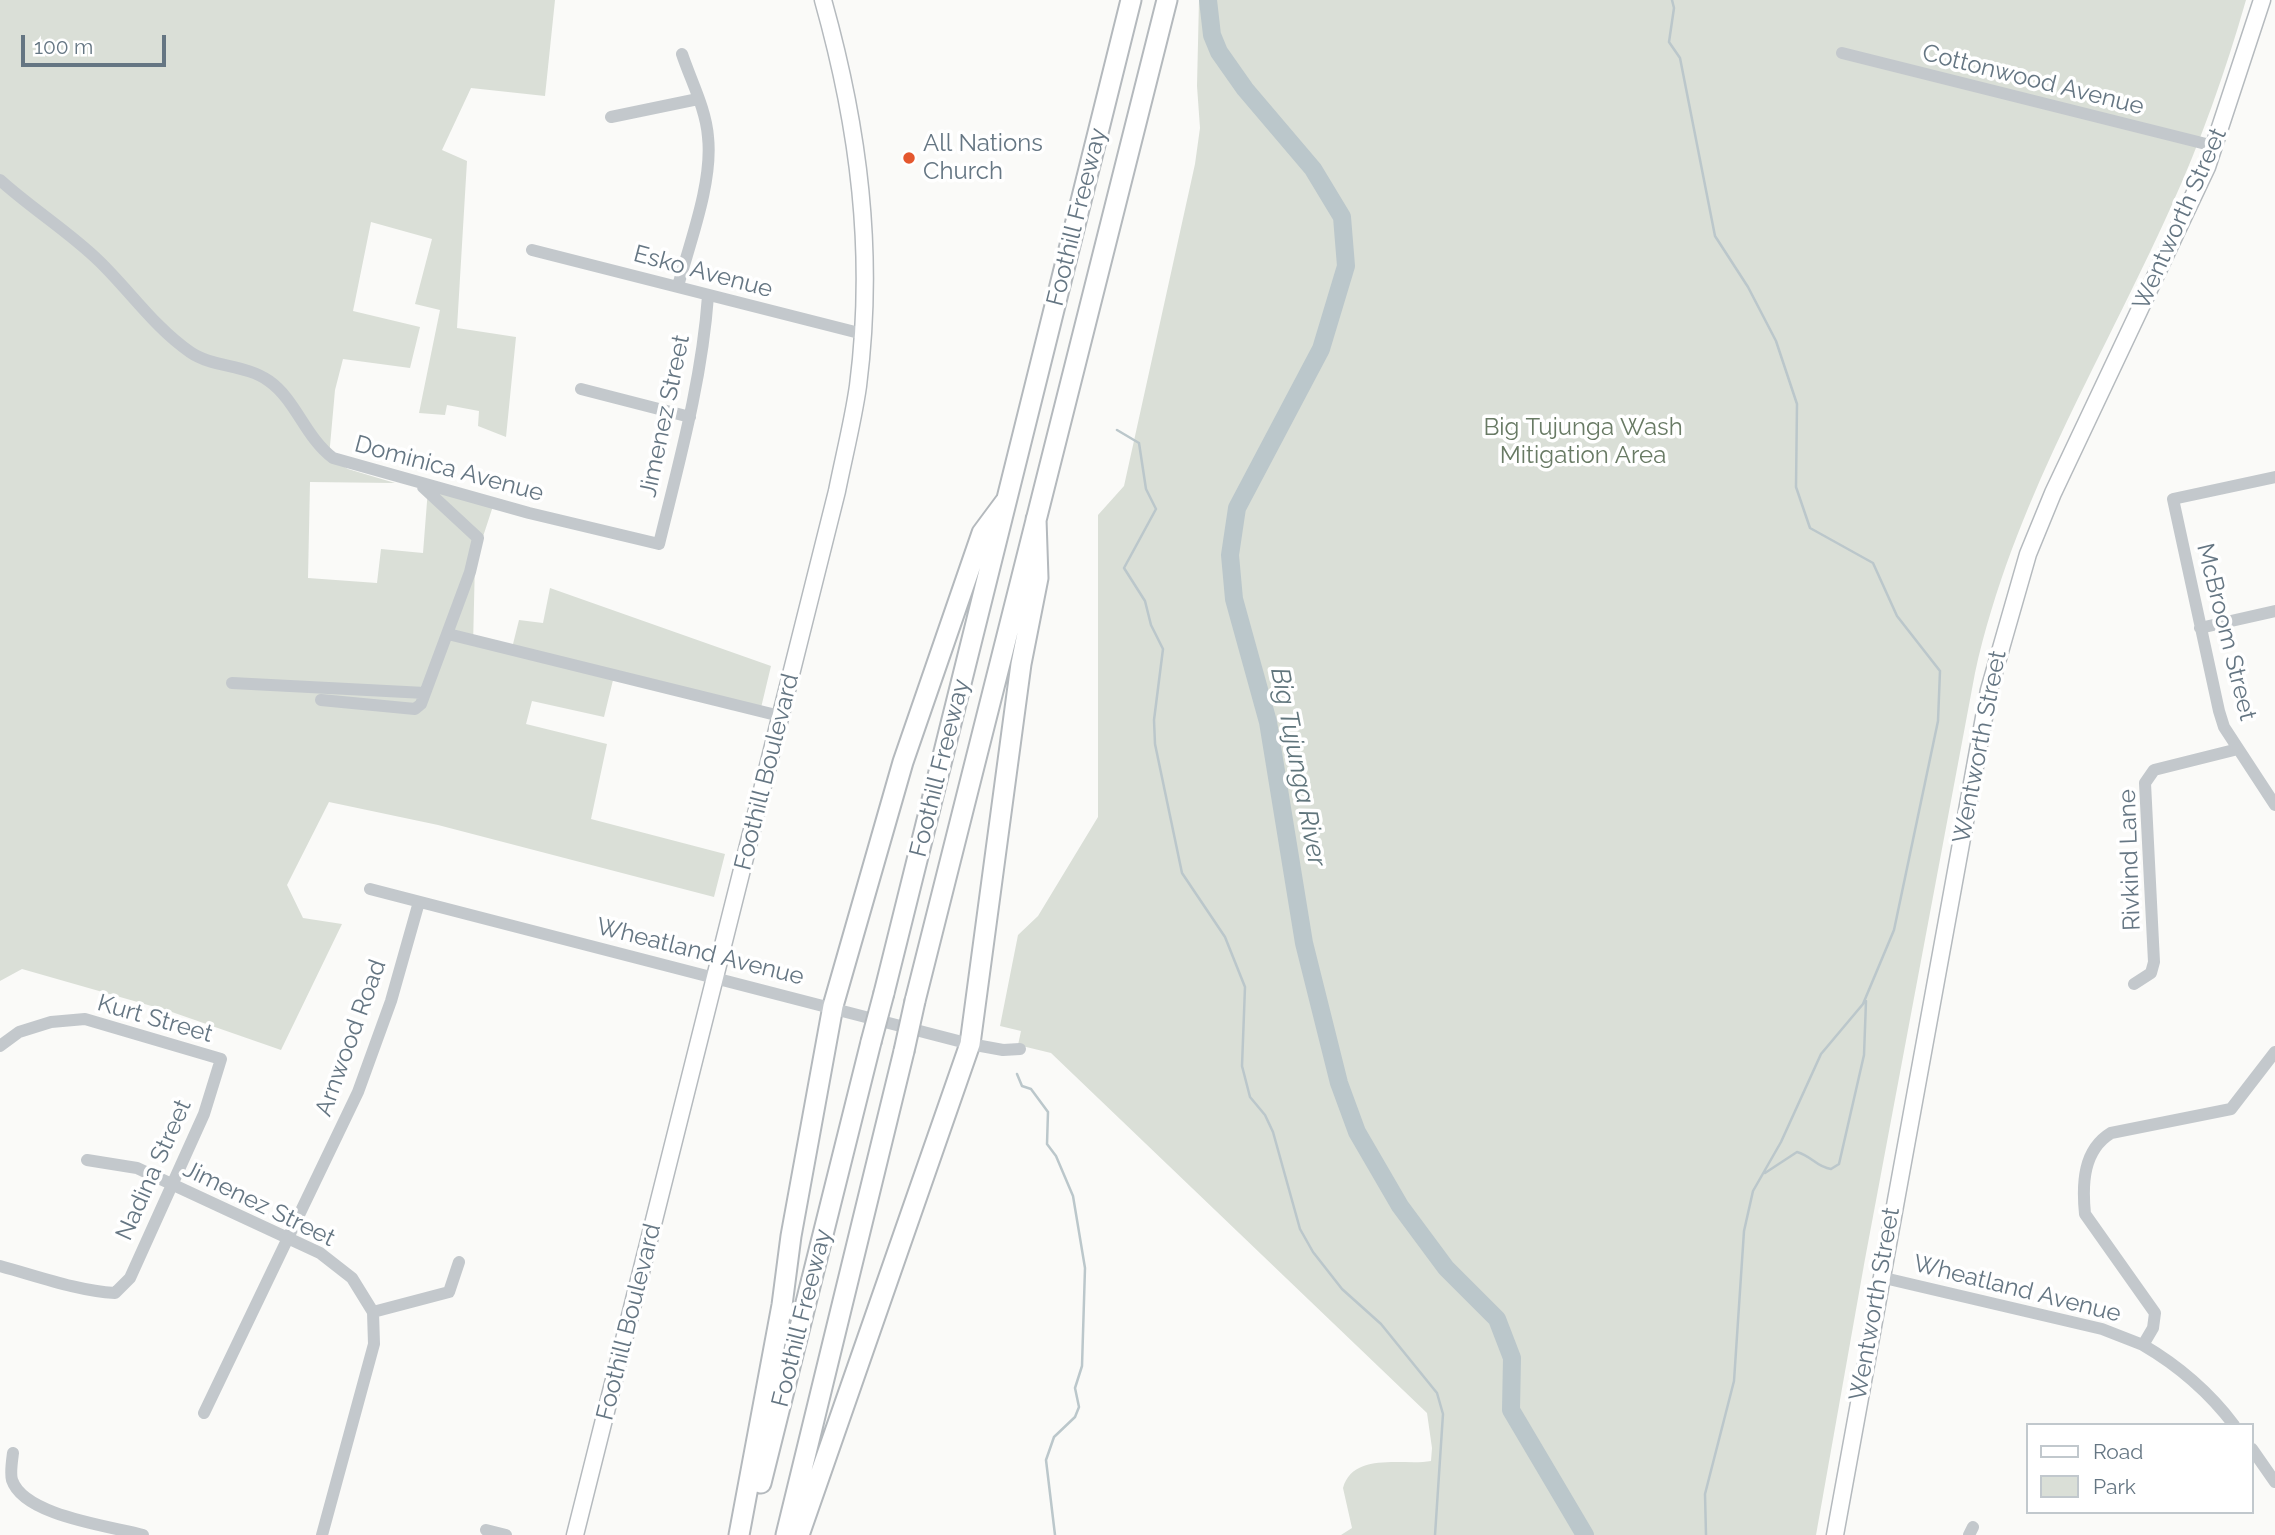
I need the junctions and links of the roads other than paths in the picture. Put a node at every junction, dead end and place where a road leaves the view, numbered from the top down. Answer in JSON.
{"nodes":[{"id":1,"x":823,"y":0,"type":"edge"},
{"id":2,"x":1131,"y":0,"type":"edge"},
{"id":3,"x":1167,"y":0,"type":"edge"},
{"id":4,"x":2262,"y":0,"type":"edge"},
{"id":5,"x":1842,"y":53,"type":"dead end"},
{"id":6,"x":682,"y":54,"type":"dead end"},
{"id":7,"x":698,"y":99,"type":"junction"},
{"id":8,"x":611,"y":117,"type":"dead end"},
{"id":9,"x":2214,"y":146,"type":"junction"},
{"id":10,"x":0,"y":180,"type":"edge"},
{"id":11,"x":532,"y":250,"type":"dead end"},
{"id":12,"x":678,"y":286,"type":"junction"},
{"id":13,"x":708,"y":296,"type":"junction"},
{"id":14,"x":863,"y":334,"type":"junction"},
{"id":15,"x":581,"y":389,"type":"dead end"},
{"id":16,"x":690,"y":417,"type":"junction"},
{"id":17,"x":2275,"y":477,"type":"edge"},
{"id":18,"x":421,"y":484,"type":"junction"},
{"id":19,"x":1005,"y":502,"type":"junction"},
{"id":20,"x":1036,"y":519,"type":"junction"},
{"id":21,"x":659,"y":544,"type":"joint"},
{"id":22,"x":2275,"y":611,"type":"edge"},
{"id":23,"x":2200,"y":628,"type":"junction"},
{"id":24,"x":449,"y":634,"type":"junction"},
{"id":25,"x":232,"y":684,"type":"dead end"},
{"id":26,"x":425,"y":693,"type":"junction"},
{"id":27,"x":321,"y":700,"type":"dead end"},
{"id":28,"x":780,"y":716,"type":"junction"},
{"id":29,"x":2238,"y":749,"type":"junction"},
{"id":30,"x":2275,"y":805,"type":"edge"},
{"id":31,"x":370,"y":889,"type":"dead end"},
{"id":32,"x":419,"y":902,"type":"junction"},
{"id":33,"x":715,"y":978,"type":"junction"},
{"id":34,"x":2134,"y":984,"type":"dead end"},
{"id":35,"x":832,"y":1006,"type":"junction"},
{"id":36,"x":970,"y":1044,"type":"junction"},
{"id":37,"x":0,"y":1046,"type":"edge"},
{"id":38,"x":1020,"y":1049,"type":"dead end"},
{"id":39,"x":2275,"y":1052,"type":"edge"},
{"id":40,"x":222,"y":1059,"type":"joint"},
{"id":41,"x":87,"y":1160,"type":"dead end"},
{"id":42,"x":170,"y":1185,"type":"junction"},
{"id":43,"x":287,"y":1238,"type":"junction"},
{"id":44,"x":459,"y":1262,"type":"dead end"},
{"id":45,"x":0,"y":1266,"type":"edge"},
{"id":46,"x":1880,"y":1277,"type":"junction"},
{"id":47,"x":373,"y":1312,"type":"junction"},
{"id":48,"x":2143,"y":1345,"type":"junction"},
{"id":49,"x":204,"y":1413,"type":"dead end"},
{"id":50,"x":2232,"y":1423,"type":"edge"},
{"id":51,"x":2254,"y":1452,"type":"edge"},
{"id":52,"x":13,"y":1454,"type":"dead end"},
{"id":53,"x":2275,"y":1482,"type":"edge"},
{"id":54,"x":486,"y":1530,"type":"dead end"},
{"id":55,"x":143,"y":1535,"type":"edge"},
{"id":56,"x":322,"y":1535,"type":"edge"},
{"id":57,"x":506,"y":1535,"type":"edge"},
{"id":58,"x":575,"y":1535,"type":"edge"},
{"id":59,"x":739,"y":1535,"type":"edge"},
{"id":60,"x":748,"y":1535,"type":"edge"},
{"id":61,"x":786,"y":1535,"type":"edge"},
{"id":62,"x":799,"y":1535,"type":"edge"},
{"id":63,"x":1835,"y":1535,"type":"edge"}],
"edges":[{"from":1,"to":14,"type":"main road","name":"Foothill Boulevard"},
{"from":2,"to":19,"type":"highway","name":"Foothill Freeway"},
{"from":3,"to":20,"type":"highway","name":"Foothill Freeway"},
{"from":4,"to":9,"type":"main road","name":"Wentworth Street"},
{"from":5,"to":9,"type":"street","name":"Cottonwood Avenue"},
{"from":6,"to":7,"type":"street"},
{"from":7,"to":8,"type":"street"},
{"from":7,"to":12,"type":"street"},
{"from":9,"to":46,"type":"main road","name":"Wentworth Street"},
{"from":10,"to":18,"type":"street","name":"Dominica Avenue"},
{"from":11,"to":12,"type":"street","name":"Esko Avenue"},
{"from":12,"to":13,"type":"street","name":"Esko Avenue"},
{"from":13,"to":14,"type":"street","name":"Esko Avenue"},
{"from":13,"to":16,"type":"street","name":"Jimenez Street"},
{"from":14,"to":28,"type":"main road","name":"Foothill Boulevard"},
{"from":15,"to":16,"type":"street"},
{"from":16,"to":21,"type":"street","name":"Jimenez Street"},
{"from":17,"to":23,"type":"street","name":"McBroom Street"},
{"from":18,"to":21,"type":"street","name":"Dominica Avenue"},
{"from":18,"to":24,"type":"street"},
{"from":19,"to":35,"type":"highway"},
{"from":19,"to":60,"type":"highway","name":"Foothill Freeway","bridge":true},
{"from":20,"to":36,"type":"highway"},
{"from":20,"to":61,"type":"highway","name":"Foothill Freeway","bridge":true},
{"from":22,"to":23,"type":"street"},
{"from":23,"to":29,"type":"street","name":"McBroom Street"},
{"from":24,"to":26,"type":"street"},
{"from":24,"to":28,"type":"street"},
{"from":25,"to":26,"type":"street"},
{"from":26,"to":27,"type":"street"},
{"from":28,"to":33,"type":"main road","name":"Foothill Boulevard"},
{"from":29,"to":30,"type":"street","name":"McBroom Street"},
{"from":29,"to":34,"type":"street","name":"Rivkind Lane"},
{"from":31,"to":32,"type":"street","name":"Wheatland Avenue"},
{"from":32,"to":33,"type":"street","name":"Wheatland Avenue"},
{"from":32,"to":43,"type":"street","name":"Arnwood Road"},
{"from":33,"to":35,"type":"street","name":"Wheatland Avenue"},
{"from":33,"to":58,"type":"main road","name":"Foothill Boulevard"},
{"from":35,"to":36,"type":"street","name":"Wheatland Avenue"},
{"from":35,"to":59,"type":"highway"},
{"from":36,"to":38,"type":"street","name":"Wheatland Avenue"},
{"from":36,"to":62,"type":"highway"},
{"from":37,"to":40,"type":"street","name":"Kurt Street"},
{"from":39,"to":48,"type":"street"},
{"from":40,"to":42,"type":"street","name":"Nadina Street"},
{"from":41,"to":42,"type":"street","name":"Jimenez Street"},
{"from":42,"to":43,"type":"street","name":"Jimenez Street"},
{"from":42,"to":45,"type":"street","name":"Nadina Street"},
{"from":43,"to":47,"type":"street","name":"Jimenez Street"},
{"from":43,"to":49,"type":"street","name":"Arnwood Road"},
{"from":44,"to":47,"type":"street"},
{"from":46,"to":48,"type":"street","name":"Wheatland Avenue"},
{"from":46,"to":63,"type":"main road","name":"Wentworth Street"},
{"from":47,"to":56,"type":"street"},
{"from":48,"to":50,"type":"street"},
{"from":51,"to":53,"type":"street"},
{"from":52,"to":55,"type":"street"},
{"from":54,"to":57,"type":"street"}]}
